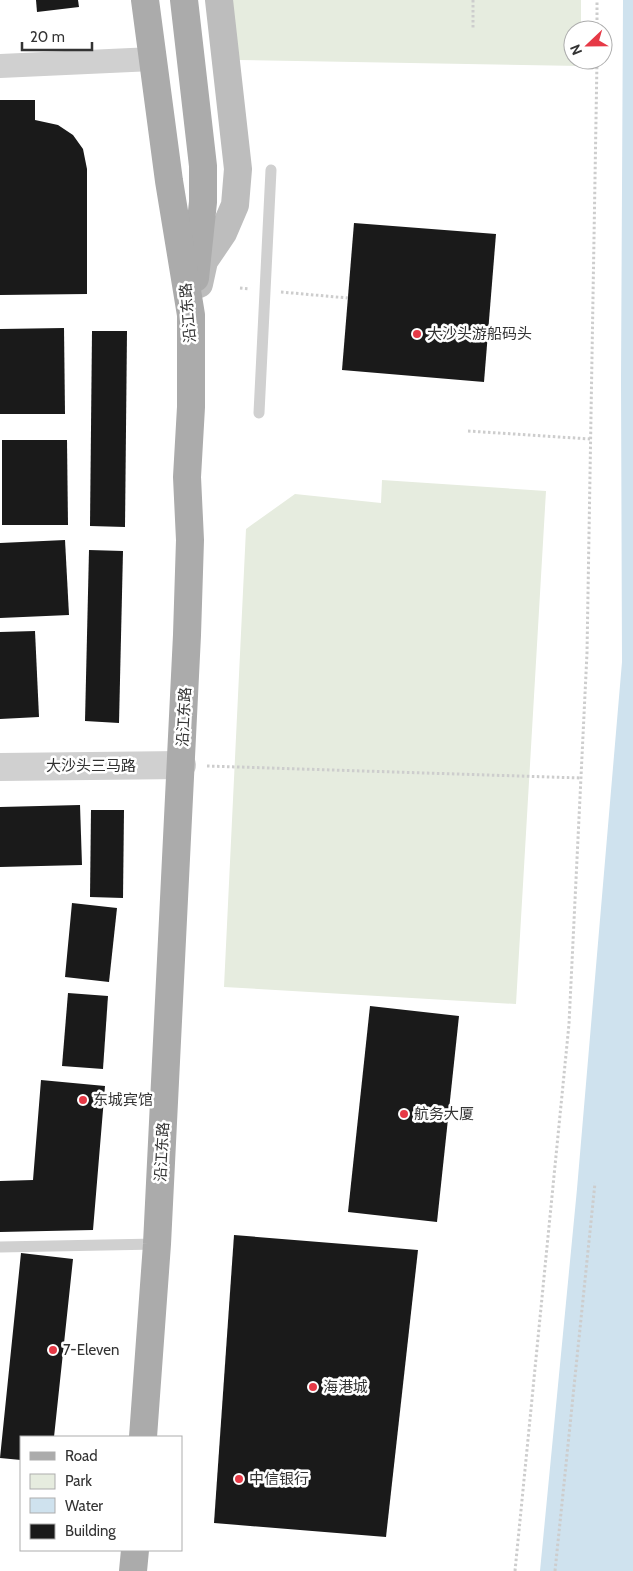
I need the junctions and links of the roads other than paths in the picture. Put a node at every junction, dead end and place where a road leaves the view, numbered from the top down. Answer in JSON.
{"nodes":[{"id":1,"x":145,"y":0,"type":"edge"},
{"id":2,"x":184,"y":0,"type":"edge"},
{"id":3,"x":219,"y":0,"type":"edge"},
{"id":4,"x":153,"y":59,"type":"junction"},
{"id":5,"x":0,"y":66,"type":"edge"},
{"id":6,"x":271,"y":170,"type":"dead end"},
{"id":7,"x":191,"y":315,"type":"junction"},
{"id":8,"x":258,"y":413,"type":"dead end"},
{"id":9,"x":182,"y":765,"type":"junction"},
{"id":10,"x":0,"y":766,"type":"edge"},
{"id":11,"x":157,"y":1244,"type":"junction"},
{"id":12,"x":0,"y":1247,"type":"edge"},
{"id":13,"x":143,"y":1436,"type":"edge"},
{"id":14,"x":134,"y":1551,"type":"edge"},
{"id":15,"x":133,"y":1571,"type":"edge"}],
"edges":[{"from":1,"to":4,"type":"main road","name":"沿江东路"},
{"from":2,"to":7,"type":"main road"},
{"from":3,"to":7,"type":"main road"},
{"from":4,"to":5,"type":"street"},
{"from":4,"to":7,"type":"main road","name":"沿江东路"},
{"from":6,"to":8,"type":"lane"},
{"from":7,"to":9,"type":"main road","name":"沿江东路"},
{"from":9,"to":10,"type":"street","name":"大沙头三马路"},
{"from":9,"to":11,"type":"main road","name":"沿江东路"},
{"from":11,"to":12,"type":"lane"},
{"from":11,"to":13,"type":"main road","name":"沿江东路"},
{"from":14,"to":15,"type":"main road"}]}
